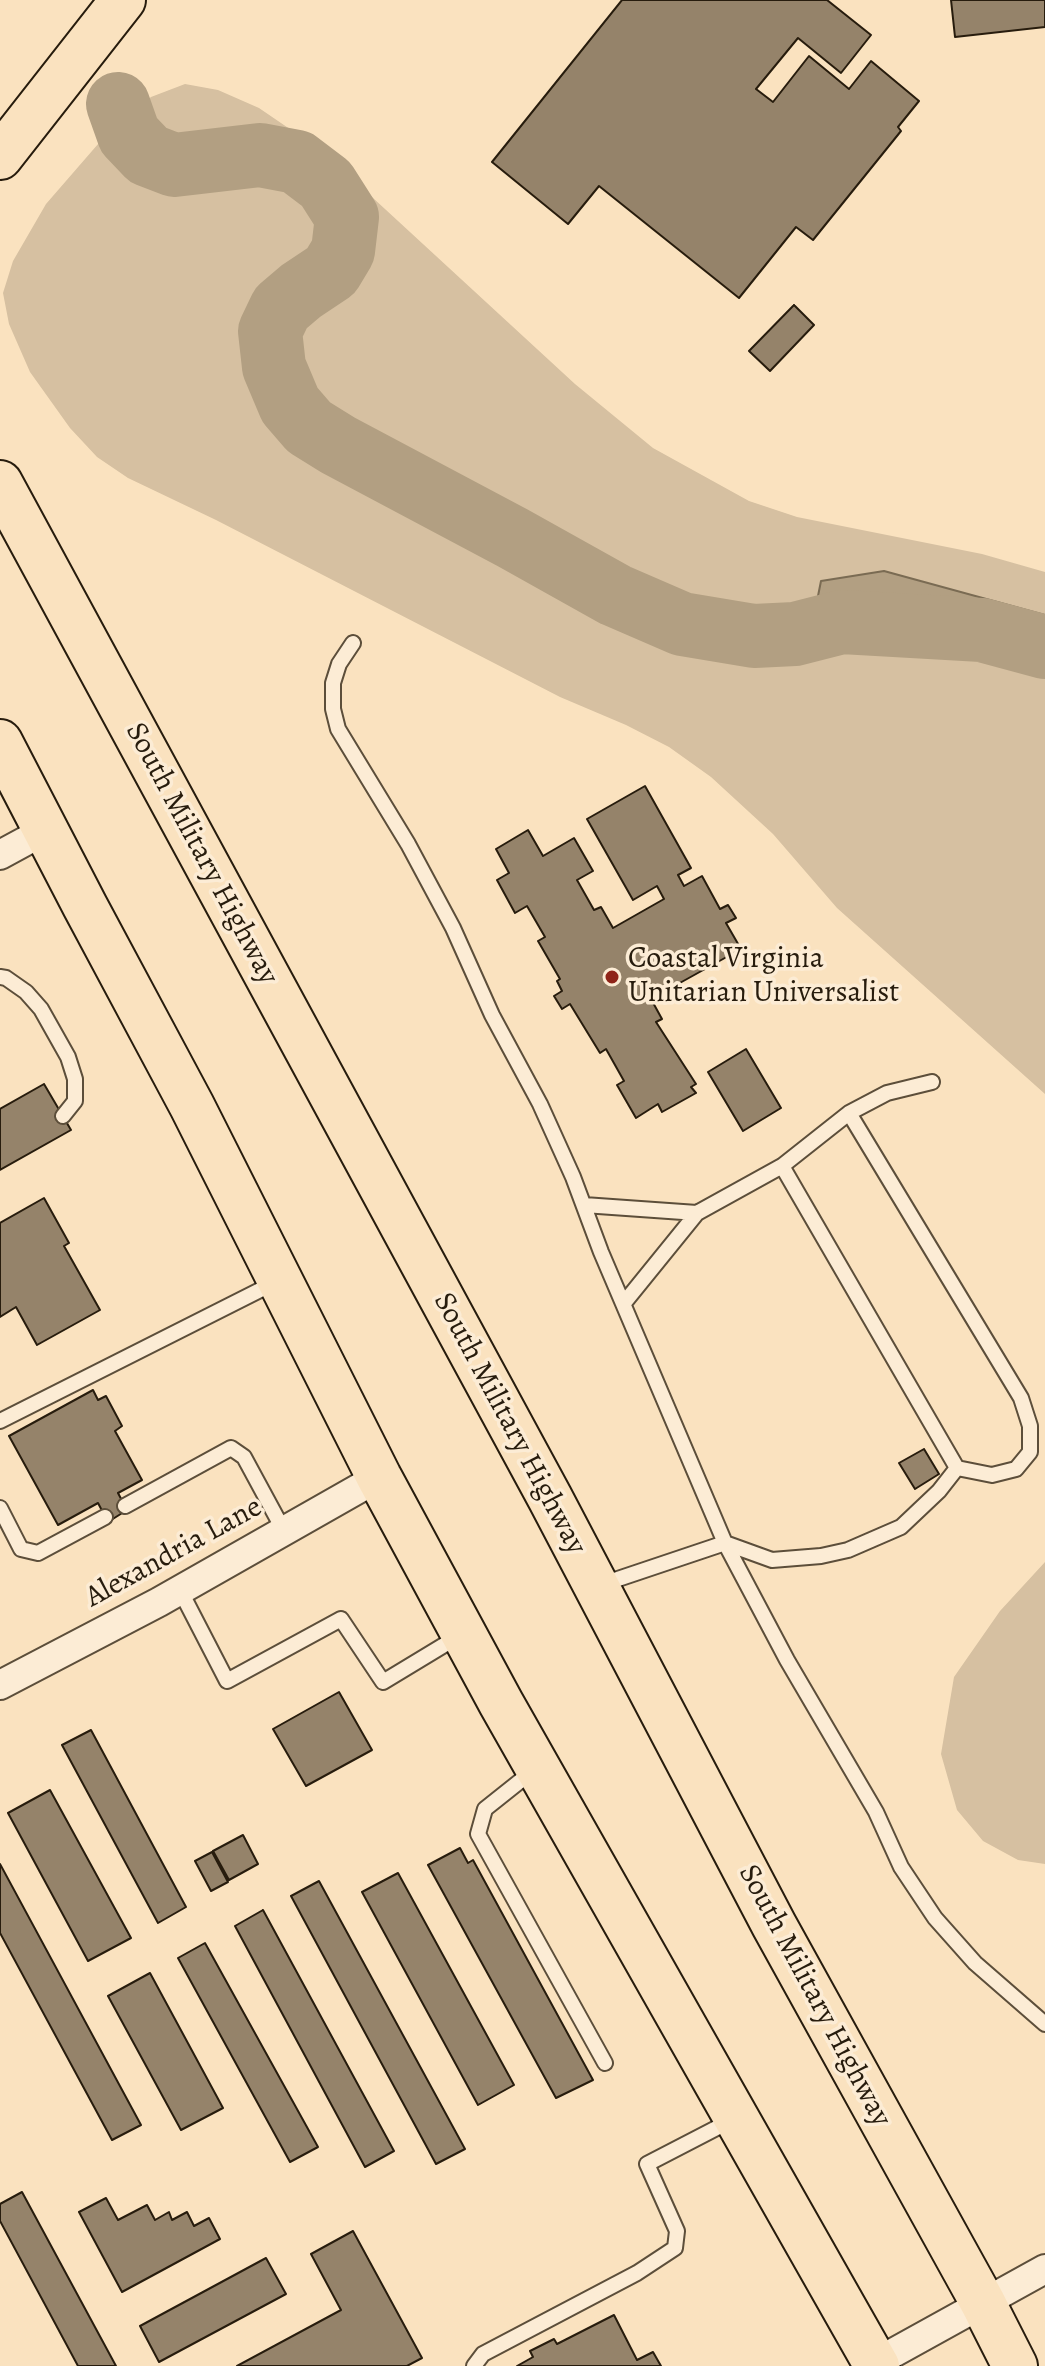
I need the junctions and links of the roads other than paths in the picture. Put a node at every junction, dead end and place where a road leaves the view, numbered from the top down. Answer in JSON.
{"nodes":[{"id":1,"x":123,"y":0,"type":"edge"},
{"id":2,"x":0,"y":157,"type":"edge"},
{"id":3,"x":0,"y":483,"type":"edge"},
{"id":4,"x":353,"y":643,"type":"dead end"},
{"id":5,"x":0,"y":742,"type":"edge"},
{"id":6,"x":46,"y":830,"type":"junction"},
{"id":7,"x":0,"y":855,"type":"edge"},
{"id":8,"x":0,"y":977,"type":"edge"},
{"id":9,"x":932,"y":1082,"type":"dead end"},
{"id":10,"x":849,"y":1113,"type":"junction"},
{"id":11,"x":63,"y":1116,"type":"dead end"},
{"id":12,"x":782,"y":1166,"type":"junction"},
{"id":13,"x":584,"y":1205,"type":"junction"},
{"id":14,"x":697,"y":1213,"type":"junction"},
{"id":15,"x":280,"y":1280,"type":"junction"},
{"id":16,"x":624,"y":1303,"type":"junction"},
{"id":17,"x":0,"y":1421,"type":"edge"},
{"id":18,"x":957,"y":1468,"type":"junction"},
{"id":19,"x":379,"y":1477,"type":"junction"},
{"id":20,"x":125,"y":1506,"type":"dead end"},
{"id":21,"x":0,"y":1508,"type":"edge"},
{"id":22,"x":105,"y":1517,"type":"dead end"},
{"id":23,"x":284,"y":1531,"type":"junction"},
{"id":24,"x":725,"y":1543,"type":"junction"},
{"id":25,"x":596,"y":1586,"type":"junction"},
{"id":26,"x":180,"y":1590,"type":"junction"},
{"id":27,"x":464,"y":1634,"type":"junction"},
{"id":28,"x":0,"y":1685,"type":"edge"},
{"id":29,"x":537,"y":1767,"type":"junction"},
{"id":30,"x":1045,"y":2024,"type":"edge"},
{"id":31,"x":605,"y":2063,"type":"dead end"},
{"id":32,"x":736,"y":2118,"type":"junction"},
{"id":33,"x":1045,"y":2269,"type":"edge"},
{"id":34,"x":983,"y":2303,"type":"junction"},
{"id":35,"x":874,"y":2365,"type":"edge"},
{"id":36,"x":474,"y":2366,"type":"edge"},
{"id":37,"x":1015,"y":2366,"type":"edge"}],
"edges":[{"from":1,"to":2,"type":"main road"},
{"from":3,"to":25,"type":"main road","name":"South Military Highway"},
{"from":4,"to":13,"type":"lane"},
{"from":5,"to":6,"type":"main road"},
{"from":6,"to":7,"type":"street"},
{"from":6,"to":15,"type":"main road"},
{"from":8,"to":11,"type":"lane"},
{"from":9,"to":10,"type":"lane"},
{"from":10,"to":12,"type":"lane"},
{"from":10,"to":18,"type":"lane"},
{"from":12,"to":14,"type":"lane"},
{"from":12,"to":18,"type":"lane"},
{"from":13,"to":14,"type":"lane"},
{"from":13,"to":16,"type":"lane"},
{"from":14,"to":16,"type":"lane"},
{"from":15,"to":17,"type":"lane"},
{"from":15,"to":19,"type":"main road"},
{"from":16,"to":24,"type":"lane"},
{"from":18,"to":24,"type":"lane"},
{"from":19,"to":23,"type":"street","name":"Alexandria Lane"},
{"from":19,"to":27,"type":"main road"},
{"from":20,"to":23,"type":"lane"},
{"from":21,"to":22,"type":"lane"},
{"from":23,"to":26,"type":"street","name":"Alexandria Lane"},
{"from":24,"to":25,"type":"lane"},
{"from":24,"to":30,"type":"lane"},
{"from":25,"to":34,"type":"main road","name":"South Military Highway"},
{"from":26,"to":27,"type":"lane"},
{"from":26,"to":28,"type":"street","name":"Alexandria Lane"},
{"from":27,"to":29,"type":"main road"},
{"from":29,"to":31,"type":"lane"},
{"from":29,"to":32,"type":"main road"},
{"from":32,"to":35,"type":"main road"},
{"from":32,"to":36,"type":"lane"},
{"from":33,"to":34,"type":"street"},
{"from":34,"to":35,"type":"street"},
{"from":34,"to":37,"type":"main road","name":"South Military Highway"}]}
